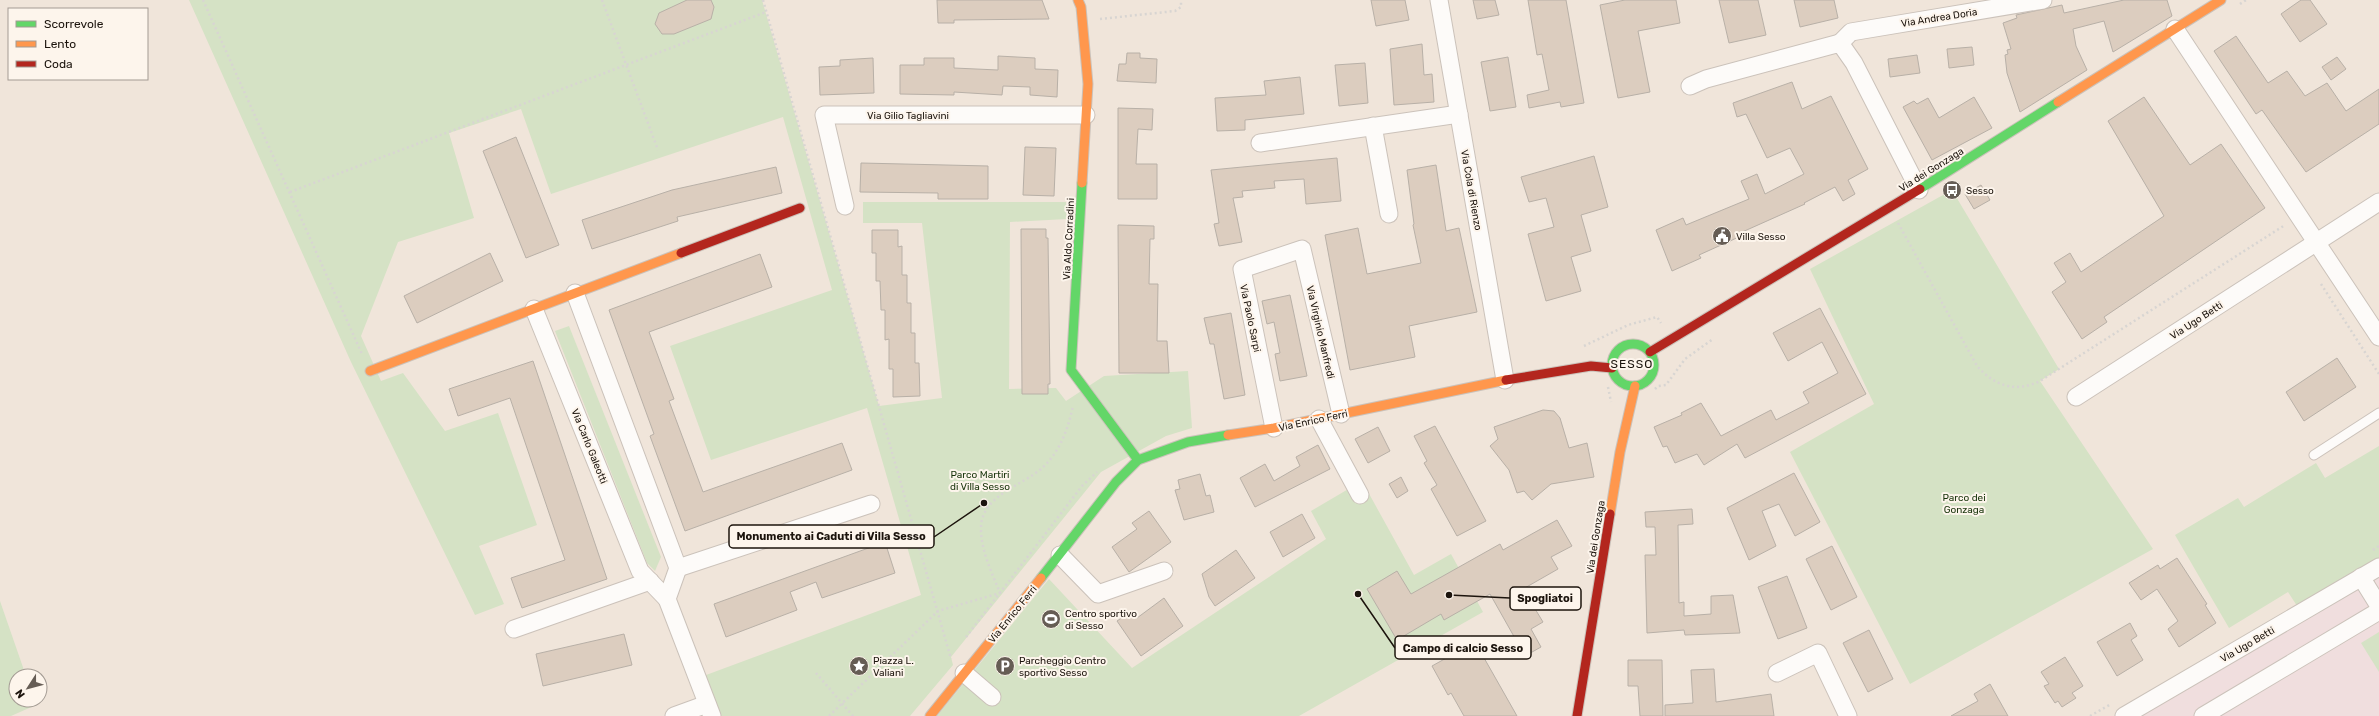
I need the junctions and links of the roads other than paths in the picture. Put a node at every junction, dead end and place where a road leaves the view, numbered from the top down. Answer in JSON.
{"nodes":[{"id":1,"x":1078,"y":0,"type":"edge"},
{"id":2,"x":1439,"y":0,"type":"edge"},
{"id":3,"x":2043,"y":0,"type":"edge"},
{"id":4,"x":2221,"y":0,"type":"edge"},
{"id":5,"x":2175,"y":29,"type":"junction"},
{"id":6,"x":1840,"y":43,"type":"junction"},
{"id":7,"x":1690,"y":86,"type":"dead end"},
{"id":8,"x":1459,"y":114,"type":"junction"},
{"id":9,"x":1086,"y":115,"type":"junction"},
{"id":10,"x":1373,"y":126,"type":"junction"},
{"id":11,"x":1260,"y":143,"type":"dead end"},
{"id":12,"x":1919,"y":190,"type":"junction"},
{"id":13,"x":2379,"y":202,"type":"edge"},
{"id":14,"x":845,"y":206,"type":"dead end"},
{"id":15,"x":800,"y":208,"type":"dead end"},
{"id":16,"x":1389,"y":214,"type":"dead end"},
{"id":17,"x":2316,"y":243,"type":"junction"},
{"id":18,"x":1302,"y":249,"type":"joint"},
{"id":19,"x":575,"y":293,"type":"junction"},
{"id":20,"x":534,"y":309,"type":"junction"},
{"id":21,"x":2379,"y":337,"type":"edge"},
{"id":22,"x":1650,"y":352,"type":"junction"},
{"id":23,"x":1612,"y":368,"type":"junction"},
{"id":24,"x":370,"y":371,"type":"road end"},
{"id":25,"x":1506,"y":380,"type":"junction"},
{"id":26,"x":1635,"y":386,"type":"junction"},
{"id":27,"x":2076,"y":397,"type":"dead end"},
{"id":28,"x":1341,"y":414,"type":"junction"},
{"id":29,"x":2379,"y":414,"type":"edge"},
{"id":30,"x":1319,"y":419,"type":"junction"},
{"id":31,"x":1274,"y":428,"type":"junction"},
{"id":32,"x":2314,"y":455,"type":"dead end"},
{"id":33,"x":1138,"y":460,"type":"junction"},
{"id":34,"x":1360,"y":495,"type":"dead end"},
{"id":35,"x":871,"y":504,"type":"dead end"},
{"id":36,"x":1060,"y":555,"type":"junction"},
{"id":37,"x":2379,"y":567,"type":"edge"},
{"id":38,"x":678,"y":568,"type":"junction"},
{"id":39,"x":1164,"y":571,"type":"dead end"},
{"id":40,"x":2361,"y":577,"type":"junction"},
{"id":41,"x":650,"y":581,"type":"junction"},
{"id":42,"x":667,"y":598,"type":"junction"},
{"id":43,"x":2379,"y":606,"type":"edge"},
{"id":44,"x":2379,"y":611,"type":"edge"},
{"id":45,"x":514,"y":629,"type":"dead end"},
{"id":46,"x":964,"y":673,"type":"junction"},
{"id":47,"x":1777,"y":673,"type":"dead end"},
{"id":48,"x":992,"y":697,"type":"dead end"},
{"id":49,"x":710,"y":710,"type":"edge"},
{"id":50,"x":2131,"y":714,"type":"edge"},
{"id":51,"x":674,"y":716,"type":"edge"},
{"id":52,"x":930,"y":716,"type":"edge"},
{"id":53,"x":1577,"y":716,"type":"edge"},
{"id":54,"x":1848,"y":716,"type":"edge"},
{"id":55,"x":2203,"y":716,"type":"edge"}],
"edges":[{"from":1,"to":9,"type":"street","name":"Via Aldo Corradini"},
{"from":2,"to":8,"type":"street","name":"Via Cola di Rienzo"},
{"from":3,"to":6,"type":"street","name":"Via Andrea Doria"},
{"from":4,"to":5,"type":"street","name":"Via dei Gonzaga"},
{"from":5,"to":12,"type":"street","name":"Via dei Gonzaga"},
{"from":5,"to":17,"type":"street"},
{"from":6,"to":7,"type":"street","name":"Via Andrea Doria"},
{"from":6,"to":12,"type":"street"},
{"from":8,"to":10,"type":"street"},
{"from":8,"to":25,"type":"street","name":"Via Cola di Rienzo"},
{"from":9,"to":14,"type":"street","name":"Via Gilio Tagliavini"},
{"from":9,"to":33,"type":"street","name":"Via Aldo Corradini"},
{"from":10,"to":11,"type":"street"},
{"from":10,"to":16,"type":"street"},
{"from":12,"to":22,"type":"street","name":"Via dei Gonzaga"},
{"from":13,"to":17,"type":"street","name":"Via Ugo Betti"},
{"from":15,"to":19,"type":"street"},
{"from":17,"to":21,"type":"street"},
{"from":17,"to":27,"type":"street","name":"Via Ugo Betti"},
{"from":18,"to":28,"type":"street","name":"Via Virginio Manfredi"},
{"from":18,"to":31,"type":"street","name":"Via Paolo Sarpi"},
{"from":19,"to":20,"type":"street"},
{"from":19,"to":38,"type":"street"},
{"from":20,"to":24,"type":"street"},
{"from":20,"to":41,"type":"street","name":"Via Carlo Galeotti"},
{"from":22,"to":23,"type":"street"},
{"from":22,"to":26,"type":"street"},
{"from":23,"to":25,"type":"street","name":"Via Enrico Ferri"},
{"from":23,"to":26,"type":"street"},
{"from":25,"to":28,"type":"street","name":"Via Enrico Ferri"},
{"from":26,"to":53,"type":"street","name":"Via dei Gonzaga"},
{"from":28,"to":30,"type":"street","name":"Via Enrico Ferri"},
{"from":29,"to":32,"type":"lane"},
{"from":30,"to":31,"type":"street","name":"Via Enrico Ferri"},
{"from":30,"to":34,"type":"street"},
{"from":31,"to":33,"type":"street","name":"Via Enrico Ferri"},
{"from":33,"to":36,"type":"street","name":"Via Enrico Ferri"},
{"from":35,"to":38,"type":"street"},
{"from":36,"to":39,"type":"street"},
{"from":36,"to":46,"type":"street","name":"Via Enrico Ferri"},
{"from":37,"to":40,"type":"street","name":"Via Ugo Betti"},
{"from":38,"to":42,"type":"street"},
{"from":40,"to":43,"type":"street"},
{"from":40,"to":50,"type":"street","name":"Via Ugo Betti"},
{"from":41,"to":42,"type":"street","name":"Via Carlo Galeotti"},
{"from":41,"to":45,"type":"street"},
{"from":42,"to":49,"type":"street","name":"Via Carlo Galeotti"},
{"from":44,"to":55,"type":"street"},
{"from":46,"to":48,"type":"street"},
{"from":46,"to":52,"type":"street","name":"Via Enrico Ferri"},
{"from":47,"to":54,"type":"street"},
{"from":49,"to":51,"type":"street","name":"Via Carlo Galeotti"}]}
